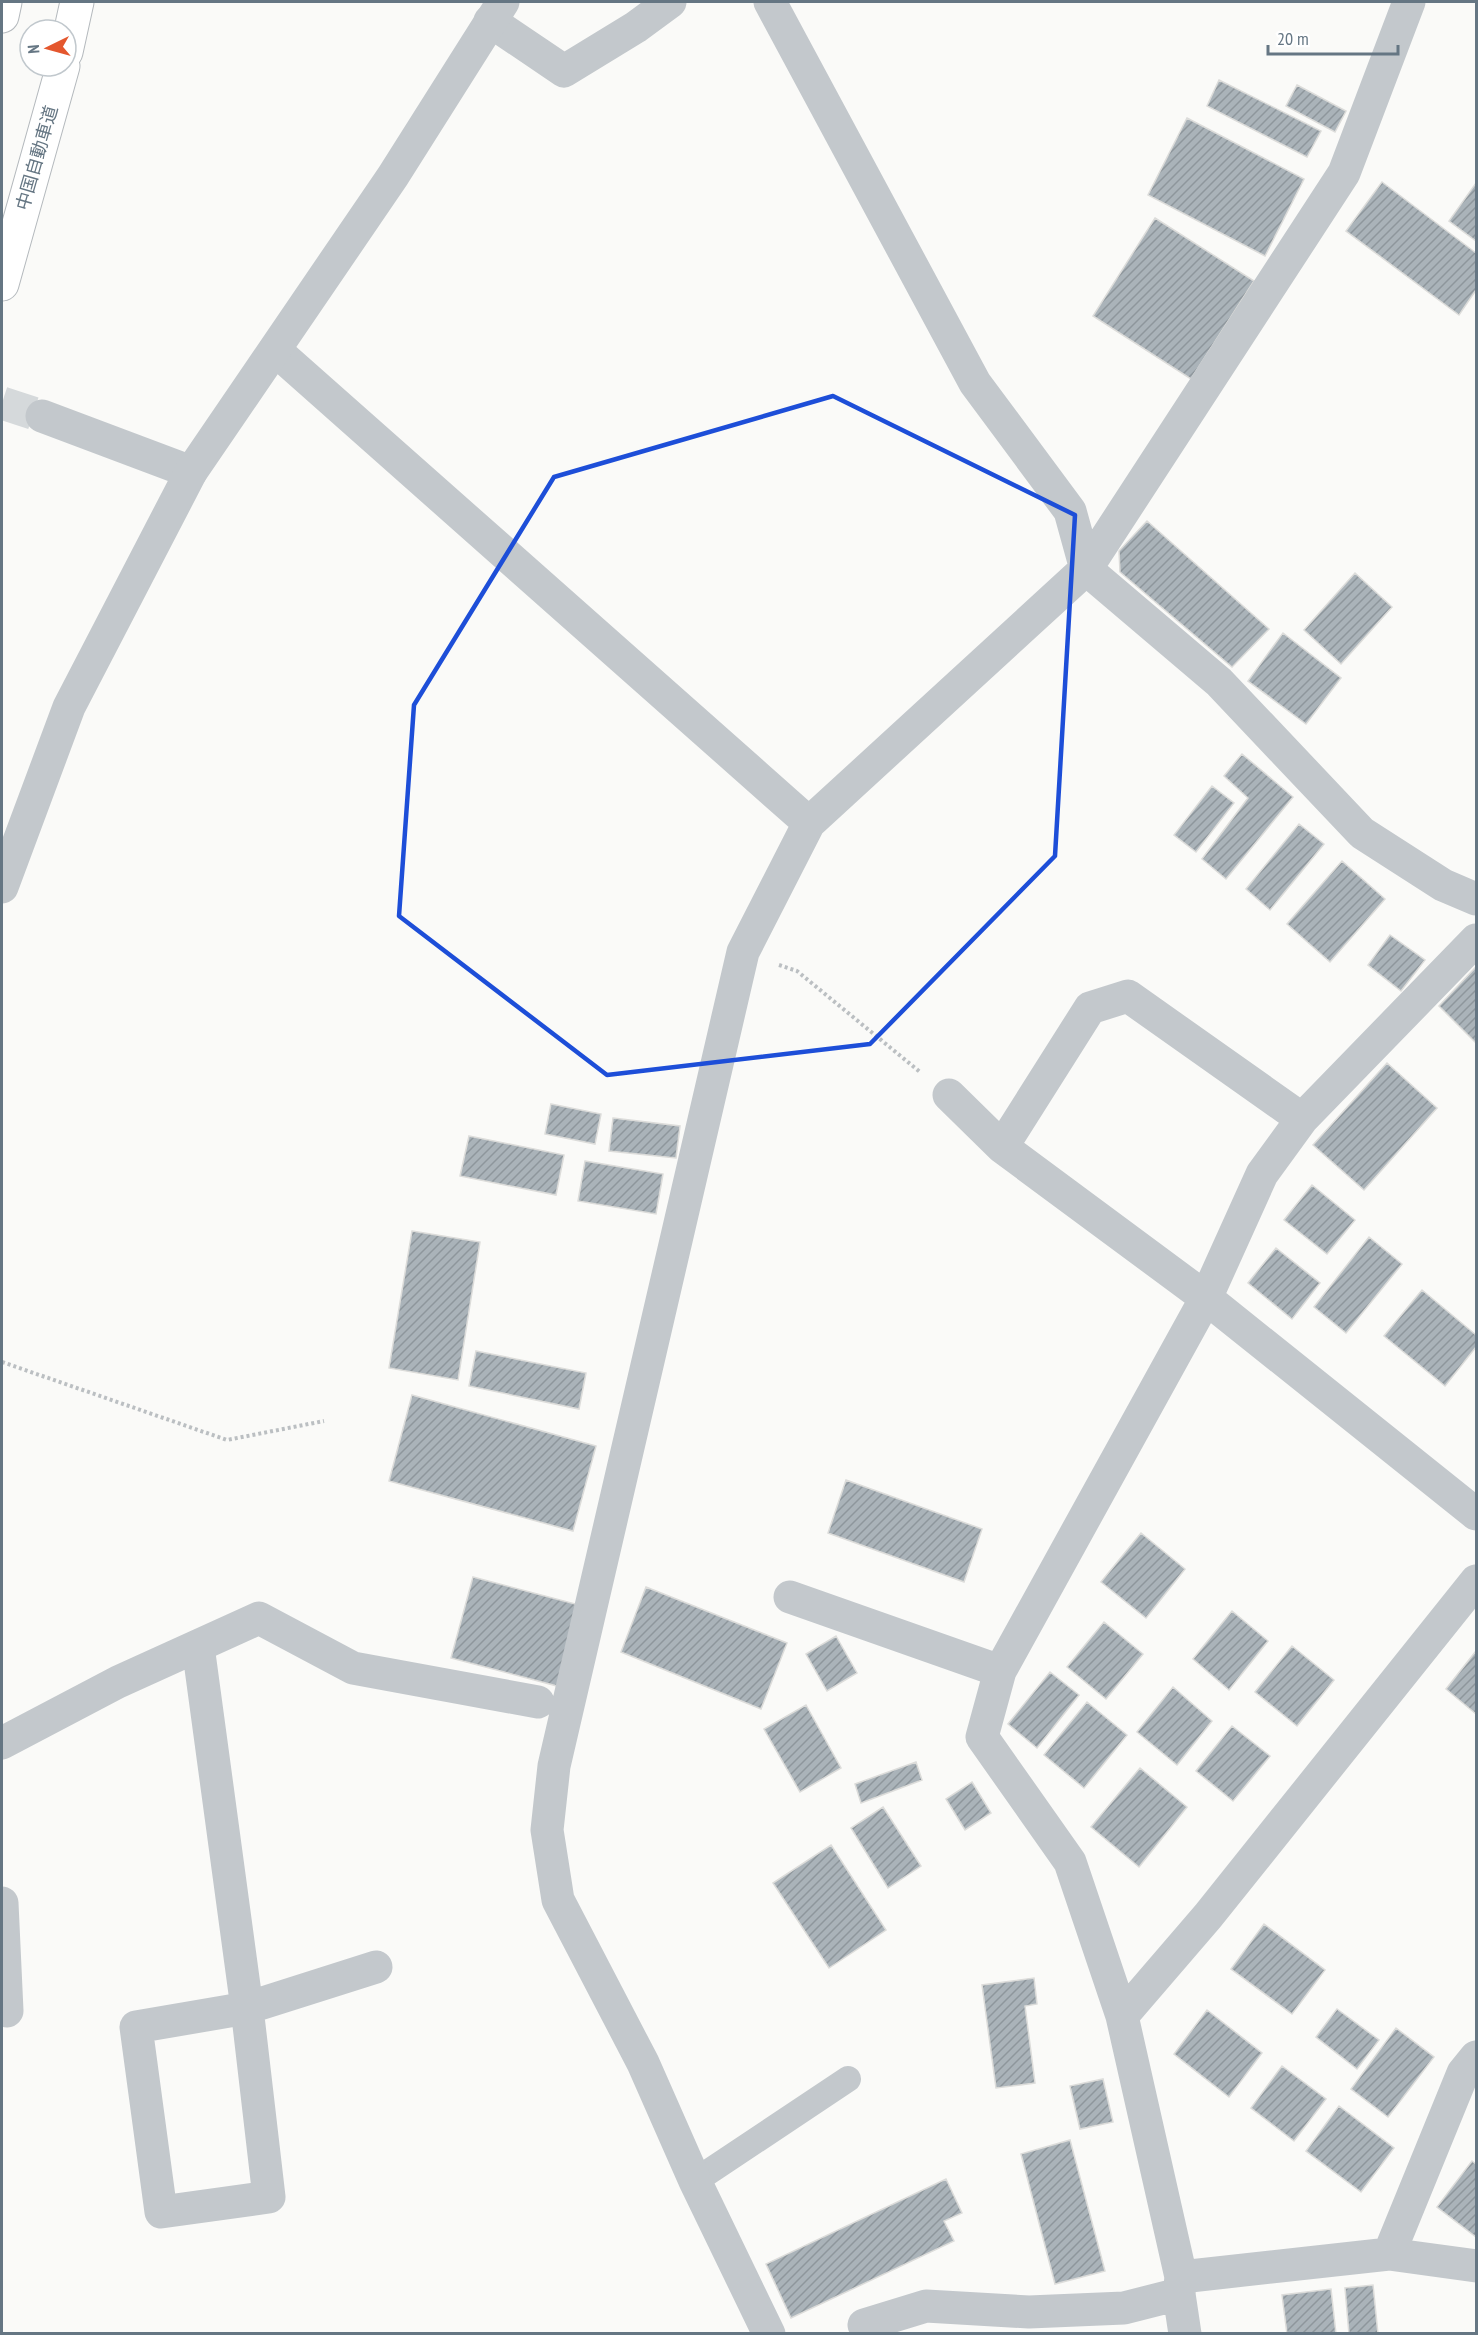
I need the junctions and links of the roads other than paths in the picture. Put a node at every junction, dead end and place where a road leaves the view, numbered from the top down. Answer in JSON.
{"nodes":[{"id":1,"x":5,"y":2,"type":"edge"},
{"id":2,"x":77,"y":2,"type":"edge"},
{"id":3,"x":670,"y":2,"type":"edge"},
{"id":4,"x":770,"y":2,"type":"edge"},
{"id":5,"x":1409,"y":2,"type":"edge"},
{"id":6,"x":497,"y":11,"type":"edge"},
{"id":7,"x":2,"y":16,"type":"edge"},
{"id":8,"x":73,"y":18,"type":"edge"},
{"id":9,"x":60,"y":78,"type":"edge"},
{"id":10,"x":2,"y":284,"type":"edge"},
{"id":11,"x":275,"y":350,"type":"junction"},
{"id":12,"x":42,"y":416,"type":"tunnel mouth"},
{"id":13,"x":191,"y":472,"type":"junction"},
{"id":14,"x":1086,"y":569,"type":"junction"},
{"id":15,"x":809,"y":823,"type":"junction"},
{"id":16,"x":2,"y":887,"type":"edge"},
{"id":17,"x":1476,"y":898,"type":"edge"},
{"id":18,"x":1476,"y":940,"type":"edge"},
{"id":19,"x":949,"y":1095,"type":"road end"},
{"id":20,"x":1302,"y":1119,"type":"junction"},
{"id":21,"x":1002,"y":1147,"type":"junction"},
{"id":22,"x":1206,"y":1298,"type":"junction"},
{"id":23,"x":1476,"y":1514,"type":"edge"},
{"id":24,"x":1476,"y":1581,"type":"edge"},
{"id":25,"x":790,"y":1597,"type":"dead end"},
{"id":26,"x":198,"y":1646,"type":"junction"},
{"id":27,"x":1000,"y":1671,"type":"junction"},
{"id":28,"x":538,"y":1702,"type":"dead end"},
{"id":29,"x":2,"y":1743,"type":"edge"},
{"id":30,"x":2,"y":1903,"type":"edge"},
{"id":31,"x":376,"y":1967,"type":"dead end"},
{"id":32,"x":247,"y":2008,"type":"junction"},
{"id":33,"x":7,"y":2011,"type":"dead end"},
{"id":34,"x":1122,"y":2016,"type":"junction"},
{"id":35,"x":1476,"y":2057,"type":"edge"},
{"id":36,"x":848,"y":2079,"type":"dead end"},
{"id":37,"x":695,"y":2181,"type":"junction"},
{"id":38,"x":1389,"y":2254,"type":"junction"},
{"id":39,"x":1476,"y":2266,"type":"edge"},
{"id":40,"x":1180,"y":2286,"type":"junction"},
{"id":41,"x":864,"y":2325,"type":"dead end"},
{"id":42,"x":769,"y":2334,"type":"edge"},
{"id":43,"x":1185,"y":2334,"type":"edge"}],
"edges":[{"from":1,"to":7,"type":"highway"},
{"from":2,"to":8,"type":"highway"},
{"from":3,"to":6,"type":"street"},
{"from":4,"to":14,"type":"street"},
{"from":5,"to":14,"type":"street"},
{"from":6,"to":11,"type":"street"},
{"from":9,"to":10,"type":"highway","name":"中国自動車道"},
{"from":11,"to":13,"type":"street"},
{"from":11,"to":15,"type":"street"},
{"from":12,"to":13,"type":"street"},
{"from":13,"to":16,"type":"street"},
{"from":14,"to":15,"type":"street"},
{"from":14,"to":17,"type":"street"},
{"from":15,"to":37,"type":"street"},
{"from":18,"to":20,"type":"street"},
{"from":19,"to":21,"type":"street"},
{"from":20,"to":21,"type":"street"},
{"from":20,"to":22,"type":"street"},
{"from":21,"to":22,"type":"street"},
{"from":22,"to":23,"type":"street"},
{"from":22,"to":27,"type":"street"},
{"from":24,"to":34,"type":"street"},
{"from":25,"to":27,"type":"street"},
{"from":26,"to":28,"type":"street"},
{"from":26,"to":29,"type":"street"},
{"from":26,"to":32,"type":"street"},
{"from":27,"to":34,"type":"street"},
{"from":30,"to":33,"type":"street"},
{"from":31,"to":32,"type":"street"},
{"from":32,"to":32,"type":"street"},
{"from":34,"to":40,"type":"street"},
{"from":35,"to":38,"type":"street"},
{"from":36,"to":37,"type":"lane"},
{"from":37,"to":42,"type":"street"},
{"from":38,"to":39,"type":"street"},
{"from":38,"to":40,"type":"street"},
{"from":40,"to":41,"type":"street"},
{"from":40,"to":43,"type":"street"}]}
